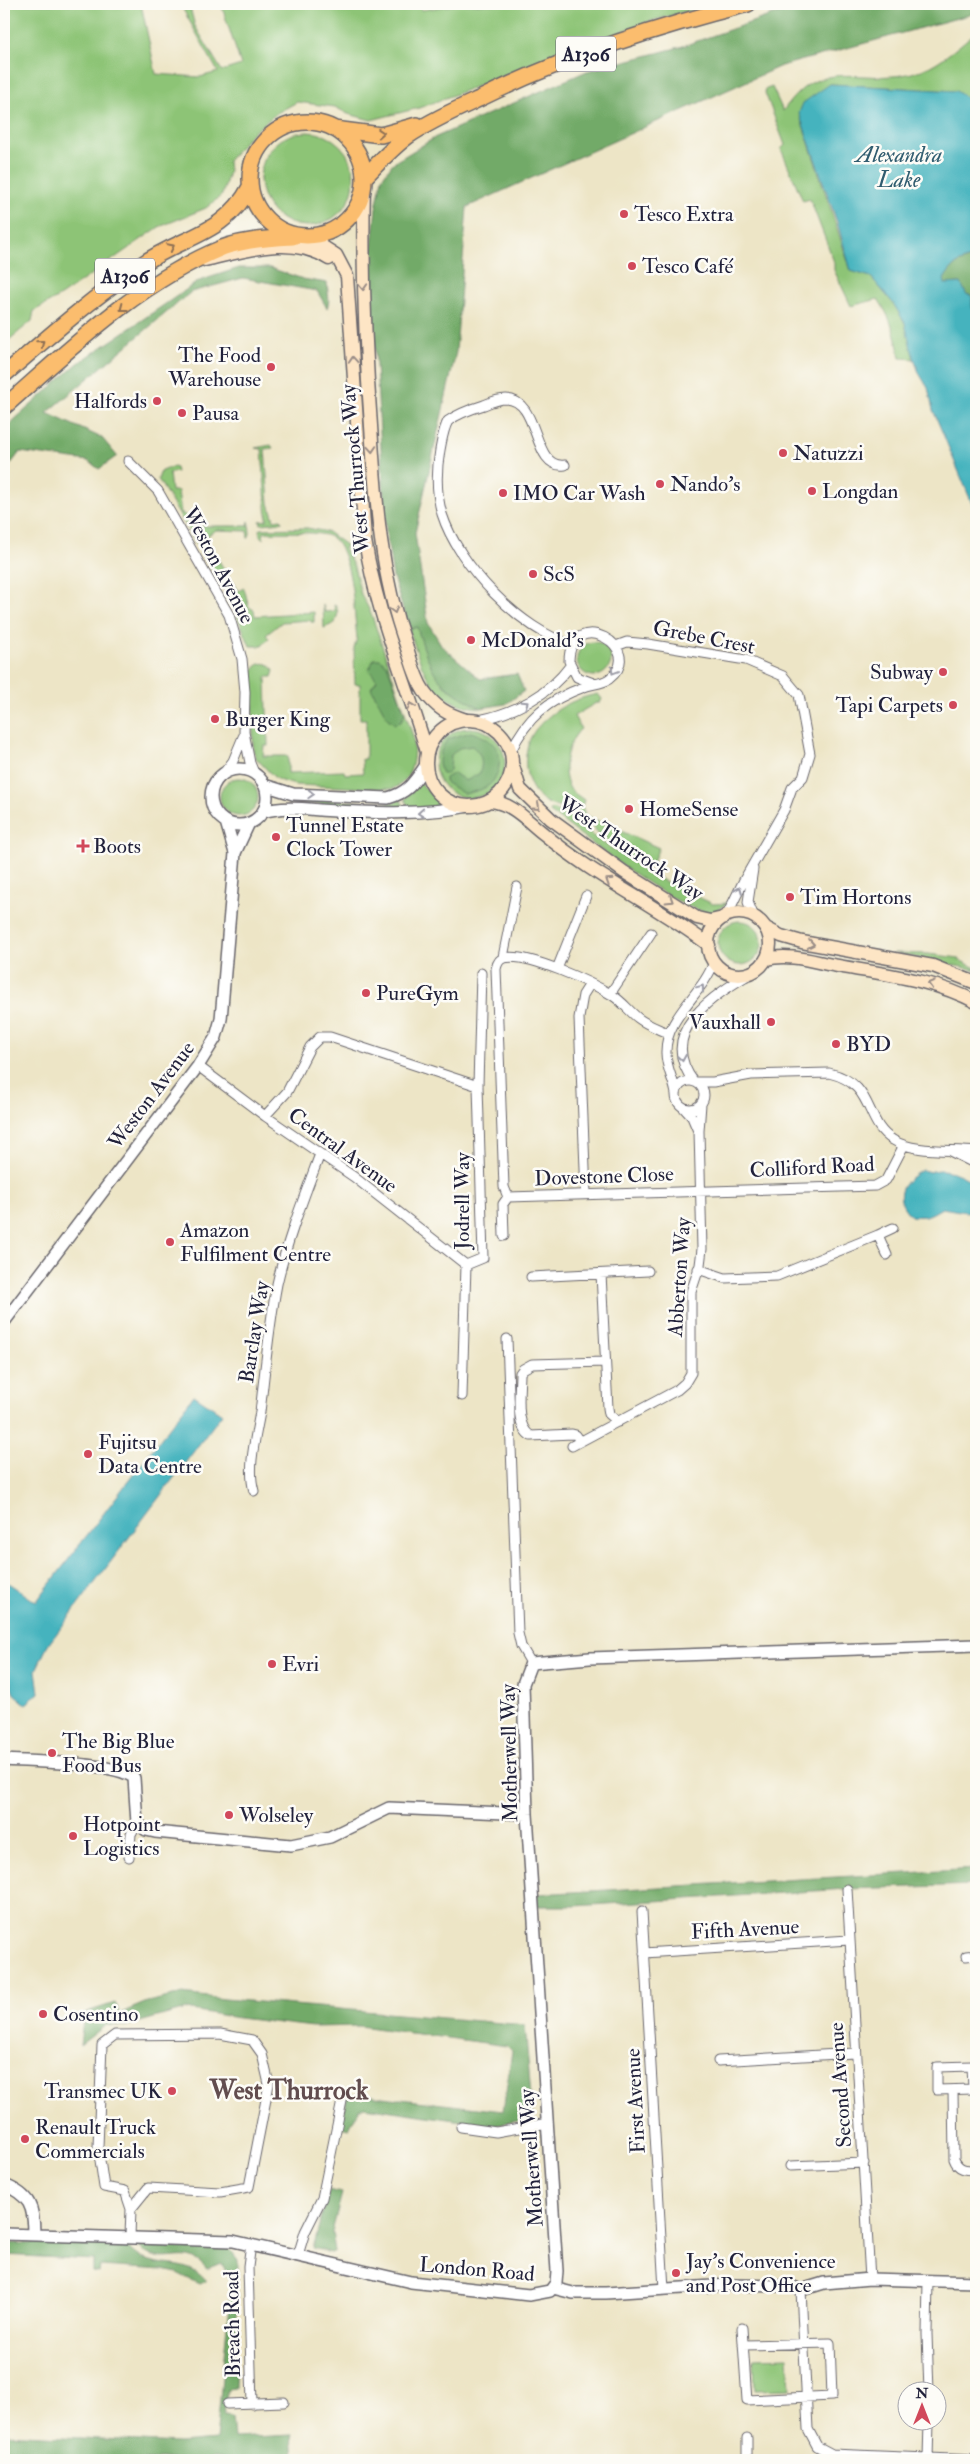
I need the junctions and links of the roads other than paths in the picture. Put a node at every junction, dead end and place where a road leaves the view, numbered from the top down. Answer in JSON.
{"nodes":[{"id":1,"x":748,"y":4,"type":"edge"},
{"id":2,"x":431,"y":122,"type":"junction"},
{"id":3,"x":333,"y":128,"type":"junction"},
{"id":4,"x":364,"y":181,"type":"junction"},
{"id":5,"x":250,"y":187,"type":"junction"},
{"id":6,"x":305,"y":237,"type":"junction"},
{"id":7,"x":193,"y":262,"type":"junction"},
{"id":8,"x":350,"y":295,"type":"junction"},
{"id":9,"x":4,"y":375,"type":"edge"},
{"id":10,"x":4,"y":407,"type":"edge"},
{"id":11,"x":128,"y":461,"type":"dead end"},
{"id":12,"x":566,"y":465,"type":"dead end"},
{"id":13,"x":573,"y":645,"type":"junction"},
{"id":14,"x":616,"y":646,"type":"junction"},
{"id":15,"x":570,"y":666,"type":"junction"},
{"id":16,"x":593,"y":683,"type":"junction"},
{"id":17,"x":466,"y":720,"type":"junction"},
{"id":18,"x":480,"y":720,"type":"junction"},
{"id":19,"x":244,"y":732,"type":"junction"},
{"id":20,"x":512,"y":751,"type":"junction"},
{"id":21,"x":427,"y":758,"type":"junction"},
{"id":22,"x":513,"y":766,"type":"junction"},
{"id":23,"x":223,"y":774,"type":"junction"},
{"id":24,"x":255,"y":775,"type":"junction"},
{"id":25,"x":264,"y":785,"type":"junction"},
{"id":26,"x":490,"y":801,"type":"junction"},
{"id":27,"x":469,"y":806,"type":"junction"},
{"id":28,"x":263,"y":812,"type":"junction"},
{"id":29,"x":226,"y":822,"type":"junction"},
{"id":30,"x":250,"y":823,"type":"junction"},
{"id":31,"x":235,"y":853,"type":"junction"},
{"id":32,"x":753,"y":866,"type":"junction"},
{"id":33,"x":517,"y":887,"type":"dead end"},
{"id":34,"x":586,"y":896,"type":"dead end"},
{"id":35,"x":725,"y":917,"type":"junction"},
{"id":36,"x":754,"y":917,"type":"junction"},
{"id":37,"x":766,"y":928,"type":"junction"},
{"id":38,"x":651,"y":932,"type":"dead end"},
{"id":39,"x":708,"y":945,"type":"junction"},
{"id":40,"x":503,"y":958,"type":"junction"},
{"id":41,"x":766,"y":959,"type":"junction"},
{"id":42,"x":714,"y":962,"type":"junction"},
{"id":43,"x":557,"y":970,"type":"junction"},
{"id":44,"x":753,"y":972,"type":"junction"},
{"id":45,"x":481,"y":973,"type":"dead end"},
{"id":46,"x":976,"y":983,"type":"edge"},
{"id":47,"x":590,"y":984,"type":"junction"},
{"id":48,"x":610,"y":994,"type":"junction"},
{"id":49,"x":976,"y":1002,"type":"edge"},
{"id":50,"x":669,"y":1034,"type":"junction"},
{"id":51,"x":198,"y":1066,"type":"junction"},
{"id":52,"x":735,"y":1077,"type":"junction"},
{"id":53,"x":694,"y":1082,"type":"junction"},
{"id":54,"x":478,"y":1086,"type":"junction"},
{"id":55,"x":676,"y":1094,"type":"junction"},
{"id":56,"x":702,"y":1100,"type":"junction"},
{"id":57,"x":683,"y":1107,"type":"junction"},
{"id":58,"x":265,"y":1116,"type":"junction"},
{"id":59,"x":699,"y":1131,"type":"junction"},
{"id":60,"x":904,"y":1145,"type":"junction"},
{"id":61,"x":948,"y":1150,"type":"junction"},
{"id":62,"x":976,"y":1152,"type":"edge"},
{"id":63,"x":320,"y":1154,"type":"junction"},
{"id":64,"x":976,"y":1164,"type":"edge"},
{"id":65,"x":701,"y":1190,"type":"junction"},
{"id":66,"x":586,"y":1194,"type":"junction"},
{"id":67,"x":508,"y":1196,"type":"junction"},
{"id":68,"x":894,"y":1228,"type":"dead end"},
{"id":69,"x":878,"y":1235,"type":"junction"},
{"id":70,"x":504,"y":1236,"type":"dead end"},
{"id":71,"x":887,"y":1255,"type":"dead end"},
{"id":72,"x":466,"y":1264,"type":"junction"},
{"id":73,"x":698,"y":1269,"type":"junction"},
{"id":74,"x":648,"y":1271,"type":"dead end"},
{"id":75,"x":601,"y":1274,"type":"junction"},
{"id":76,"x":531,"y":1277,"type":"dead end"},
{"id":77,"x":4,"y":1322,"type":"edge"},
{"id":78,"x":507,"y":1338,"type":"dead end"},
{"id":79,"x":605,"y":1362,"type":"junction"},
{"id":80,"x":462,"y":1396,"type":"dead end"},
{"id":81,"x":618,"y":1422,"type":"junction"},
{"id":82,"x":580,"y":1442,"type":"junction"},
{"id":83,"x":572,"y":1446,"type":"dead end"},
{"id":84,"x":254,"y":1491,"type":"dead end"},
{"id":85,"x":976,"y":1645,"type":"edge"},
{"id":86,"x":531,"y":1663,"type":"junction"},
{"id":87,"x":4,"y":1760,"type":"edge"},
{"id":88,"x":527,"y":1814,"type":"junction"},
{"id":89,"x":137,"y":1823,"type":"junction"},
{"id":90,"x":130,"y":1857,"type":"dead end"},
{"id":91,"x":847,"y":1889,"type":"dead end"},
{"id":92,"x":642,"y":1911,"type":"dead end"},
{"id":93,"x":849,"y":1940,"type":"junction"},
{"id":94,"x":644,"y":1953,"type":"junction"},
{"id":95,"x":976,"y":1955,"type":"edge"},
{"id":96,"x":966,"y":1956,"type":"dead end"},
{"id":97,"x":855,"y":2053,"type":"junction"},
{"id":98,"x":718,"y":2062,"type":"dead end"},
{"id":99,"x":953,"y":2090,"type":"junction"},
{"id":100,"x":343,"y":2096,"type":"dead end"},
{"id":101,"x":548,"y":2123,"type":"junction"},
{"id":102,"x":460,"y":2127,"type":"dead end"},
{"id":103,"x":864,"y":2163,"type":"junction"},
{"id":104,"x":790,"y":2166,"type":"dead end"},
{"id":105,"x":976,"y":2170,"type":"edge"},
{"id":106,"x":4,"y":2185,"type":"edge"},
{"id":107,"x":131,"y":2209,"type":"junction"},
{"id":108,"x":4,"y":2234,"type":"edge"},
{"id":109,"x":34,"y":2234,"type":"junction"},
{"id":110,"x":130,"y":2236,"type":"junction"},
{"id":111,"x":251,"y":2244,"type":"junction"},
{"id":112,"x":298,"y":2255,"type":"junction"},
{"id":113,"x":870,"y":2279,"type":"junction"},
{"id":114,"x":928,"y":2280,"type":"junction"},
{"id":115,"x":976,"y":2282,"type":"edge"},
{"id":116,"x":553,"y":2288,"type":"junction"},
{"id":117,"x":664,"y":2289,"type":"junction"},
{"id":118,"x":801,"y":2290,"type":"junction"},
{"id":119,"x":742,"y":2328,"type":"dead end"},
{"id":120,"x":806,"y":2344,"type":"junction"},
{"id":121,"x":743,"y":2345,"type":"junction"},
{"id":122,"x":929,"y":2382,"type":"edge"},
{"id":123,"x":808,"y":2398,"type":"junction"},
{"id":124,"x":284,"y":2402,"type":"dead end"},
{"id":125,"x":227,"y":2404,"type":"dead end"},
{"id":126,"x":252,"y":2404,"type":"junction"},
{"id":127,"x":929,"y":2432,"type":"edge"},
{"id":128,"x":747,"y":2438,"type":"dead end"},
{"id":129,"x":842,"y":2457,"type":"edge"},
{"id":130,"x":928,"y":2458,"type":"junction"},
{"id":131,"x":747,"y":2460,"type":"edge"},
{"id":132,"x":976,"y":2460,"type":"edge"}],
"edges":[{"from":1,"to":2,"type":"main road","number":"A1306"},
{"from":3,"to":2,"type":"main road","number":"A1306","one_way":true},
{"from":2,"to":4,"type":"main road","number":"A1306"},
{"from":3,"to":4,"type":"main road"},
{"from":3,"to":5,"type":"main road"},
{"from":4,"to":6,"type":"main road"},
{"from":4,"to":17,"type":"main road","name":"West Thurrock Way","one_way":true},
{"from":5,"to":6,"type":"main road"},
{"from":9,"to":5,"type":"main road","number":"A1306","one_way":true},
{"from":6,"to":7,"type":"main road","number":"A1306"},
{"from":6,"to":8,"type":"main road","name":"West Thurrock Way"},
{"from":7,"to":8,"type":"main road"},
{"from":7,"to":10,"type":"main road","number":"A1306","one_way":true},
{"from":21,"to":8,"type":"main road","name":"West Thurrock Way","one_way":true},
{"from":11,"to":19,"type":"street","name":"Weston Avenue"},
{"from":12,"to":13,"type":"street"},
{"from":13,"to":14,"type":"street"},
{"from":13,"to":15,"type":"street"},
{"from":14,"to":16,"type":"street","one_way":true},
{"from":14,"to":32,"type":"street","name":"Grebe Crest"},
{"from":15,"to":16,"type":"street"},
{"from":18,"to":15,"type":"street","one_way":true},
{"from":16,"to":20,"type":"street"},
{"from":17,"to":18,"type":"main road"},
{"from":17,"to":21,"type":"main road"},
{"from":18,"to":20,"type":"main road"},
{"from":19,"to":23,"type":"street","name":"Weston Avenue"},
{"from":19,"to":24,"type":"street","name":"Weston Avenue"},
{"from":20,"to":22,"type":"main road"},
{"from":25,"to":21,"type":"street","one_way":true},
{"from":21,"to":27,"type":"main road"},
{"from":22,"to":26,"type":"main road"},
{"from":22,"to":35,"type":"main road","name":"West Thurrock Way","one_way":true},
{"from":23,"to":24,"type":"street"},
{"from":23,"to":29,"type":"street"},
{"from":24,"to":25,"type":"street"},
{"from":25,"to":28,"type":"street"},
{"from":26,"to":27,"type":"main road"},
{"from":39,"to":26,"type":"main road","name":"West Thurrock Way","one_way":true},
{"from":27,"to":28,"type":"street","one_way":true},
{"from":28,"to":30,"type":"street"},
{"from":29,"to":30,"type":"street"},
{"from":29,"to":31,"type":"street","name":"Weston Avenue"},
{"from":30,"to":31,"type":"street","name":"Weston Avenue"},
{"from":31,"to":51,"type":"street","name":"Weston Avenue"},
{"from":35,"to":32,"type":"street","name":"Grebe Crest","one_way":true},
{"from":32,"to":36,"type":"street","name":"Grebe Crest"},
{"from":33,"to":40,"type":"street"},
{"from":34,"to":43,"type":"street"},
{"from":35,"to":36,"type":"main road"},
{"from":35,"to":39,"type":"main road"},
{"from":36,"to":37,"type":"main road"},
{"from":37,"to":41,"type":"main road"},
{"from":37,"to":46,"type":"main road","one_way":true},
{"from":38,"to":48,"type":"street"},
{"from":39,"to":42,"type":"main road"},
{"from":40,"to":43,"type":"street"},
{"from":40,"to":67,"type":"street"},
{"from":41,"to":44,"type":"main road"},
{"from":49,"to":41,"type":"main road","one_way":true},
{"from":42,"to":44,"type":"main road"},
{"from":50,"to":42,"type":"street","one_way":true},
{"from":43,"to":47,"type":"street"},
{"from":44,"to":53,"type":"street","one_way":true},
{"from":45,"to":54,"type":"street"},
{"from":47,"to":48,"type":"street"},
{"from":47,"to":66,"type":"street"},
{"from":48,"to":50,"type":"street"},
{"from":50,"to":55,"type":"street"},
{"from":51,"to":58,"type":"street","name":"Central Avenue"},
{"from":51,"to":77,"type":"street","name":"Weston Avenue"},
{"from":52,"to":53,"type":"street"},
{"from":52,"to":56,"type":"street"},
{"from":52,"to":60,"type":"street"},
{"from":53,"to":55,"type":"street"},
{"from":53,"to":56,"type":"street"},
{"from":54,"to":58,"type":"street"},
{"from":54,"to":72,"type":"street","name":"Jodrell Way"},
{"from":55,"to":57,"type":"street"},
{"from":56,"to":57,"type":"street"},
{"from":56,"to":59,"type":"street","name":"Abberton Way"},
{"from":57,"to":59,"type":"street"},
{"from":58,"to":63,"type":"street","name":"Central Avenue"},
{"from":59,"to":65,"type":"street","name":"Abberton Way"},
{"from":60,"to":61,"type":"street"},
{"from":60,"to":65,"type":"street","name":"Colliford Road"},
{"from":61,"to":62,"type":"street"},
{"from":61,"to":64,"type":"street"},
{"from":63,"to":72,"type":"street","name":"Central Avenue"},
{"from":63,"to":84,"type":"street","name":"Barclay Way"},
{"from":65,"to":66,"type":"street","name":"Dovestone Close"},
{"from":65,"to":73,"type":"street","name":"Abberton Way"},
{"from":66,"to":67,"type":"street","name":"Dovestone Close"},
{"from":67,"to":70,"type":"street"},
{"from":68,"to":69,"type":"street"},
{"from":69,"to":71,"type":"street"},
{"from":69,"to":73,"type":"street"},
{"from":72,"to":80,"type":"street","name":"Jodrell Way"},
{"from":73,"to":81,"type":"street","name":"Abberton Way"},
{"from":74,"to":75,"type":"street"},
{"from":75,"to":76,"type":"street"},
{"from":75,"to":79,"type":"street"},
{"from":78,"to":86,"type":"street"},
{"from":79,"to":81,"type":"street"},
{"from":79,"to":82,"type":"street"},
{"from":81,"to":82,"type":"street","name":"Abberton Way"},
{"from":82,"to":83,"type":"street","name":"Abberton Way"},
{"from":85,"to":86,"type":"street","name":"Motherwell Way"},
{"from":86,"to":88,"type":"street","name":"Motherwell Way"},
{"from":87,"to":89,"type":"street"},
{"from":88,"to":89,"type":"street"},
{"from":88,"to":101,"type":"street","name":"Motherwell Way"},
{"from":89,"to":90,"type":"street"},
{"from":91,"to":93,"type":"street","name":"Second Avenue"},
{"from":92,"to":94,"type":"street","name":"First Avenue"},
{"from":93,"to":94,"type":"street","name":"Fifth Avenue"},
{"from":93,"to":97,"type":"street","name":"Second Avenue"},
{"from":94,"to":117,"type":"street","name":"First Avenue"},
{"from":95,"to":96,"type":"street"},
{"from":97,"to":98,"type":"street"},
{"from":97,"to":103,"type":"street","name":"Second Avenue"},
{"from":99,"to":99,"type":"street"},
{"from":99,"to":105,"type":"street"},
{"from":100,"to":112,"type":"street"},
{"from":101,"to":102,"type":"street"},
{"from":101,"to":116,"type":"street","name":"Motherwell Way"},
{"from":103,"to":104,"type":"street"},
{"from":103,"to":113,"type":"street","name":"Second Avenue"},
{"from":106,"to":109,"type":"street"},
{"from":107,"to":107,"type":"street"},
{"from":107,"to":110,"type":"street"},
{"from":108,"to":109,"type":"street","name":"London Road"},
{"from":109,"to":110,"type":"street","name":"London Road"},
{"from":110,"to":111,"type":"street","name":"London Road"},
{"from":111,"to":112,"type":"street","name":"London Road"},
{"from":111,"to":126,"type":"street","name":"Breach Road"},
{"from":112,"to":116,"type":"street","name":"London Road"},
{"from":113,"to":114,"type":"street","name":"London Road"},
{"from":113,"to":118,"type":"street","name":"London Road"},
{"from":114,"to":115,"type":"street","name":"London Road"},
{"from":114,"to":122,"type":"street"},
{"from":116,"to":117,"type":"street","name":"London Road"},
{"from":117,"to":118,"type":"street","name":"London Road"},
{"from":118,"to":120,"type":"street"},
{"from":119,"to":121,"type":"street"},
{"from":120,"to":121,"type":"street"},
{"from":120,"to":123,"type":"street"},
{"from":120,"to":123,"type":"street"},
{"from":121,"to":123,"type":"street"},
{"from":123,"to":129,"type":"street"},
{"from":124,"to":126,"type":"street","name":"Breach Road"},
{"from":125,"to":126,"type":"street","name":"Breach Road"},
{"from":127,"to":130,"type":"street"},
{"from":128,"to":131,"type":"street"},
{"from":129,"to":130,"type":"street"},
{"from":130,"to":132,"type":"street"}]}
